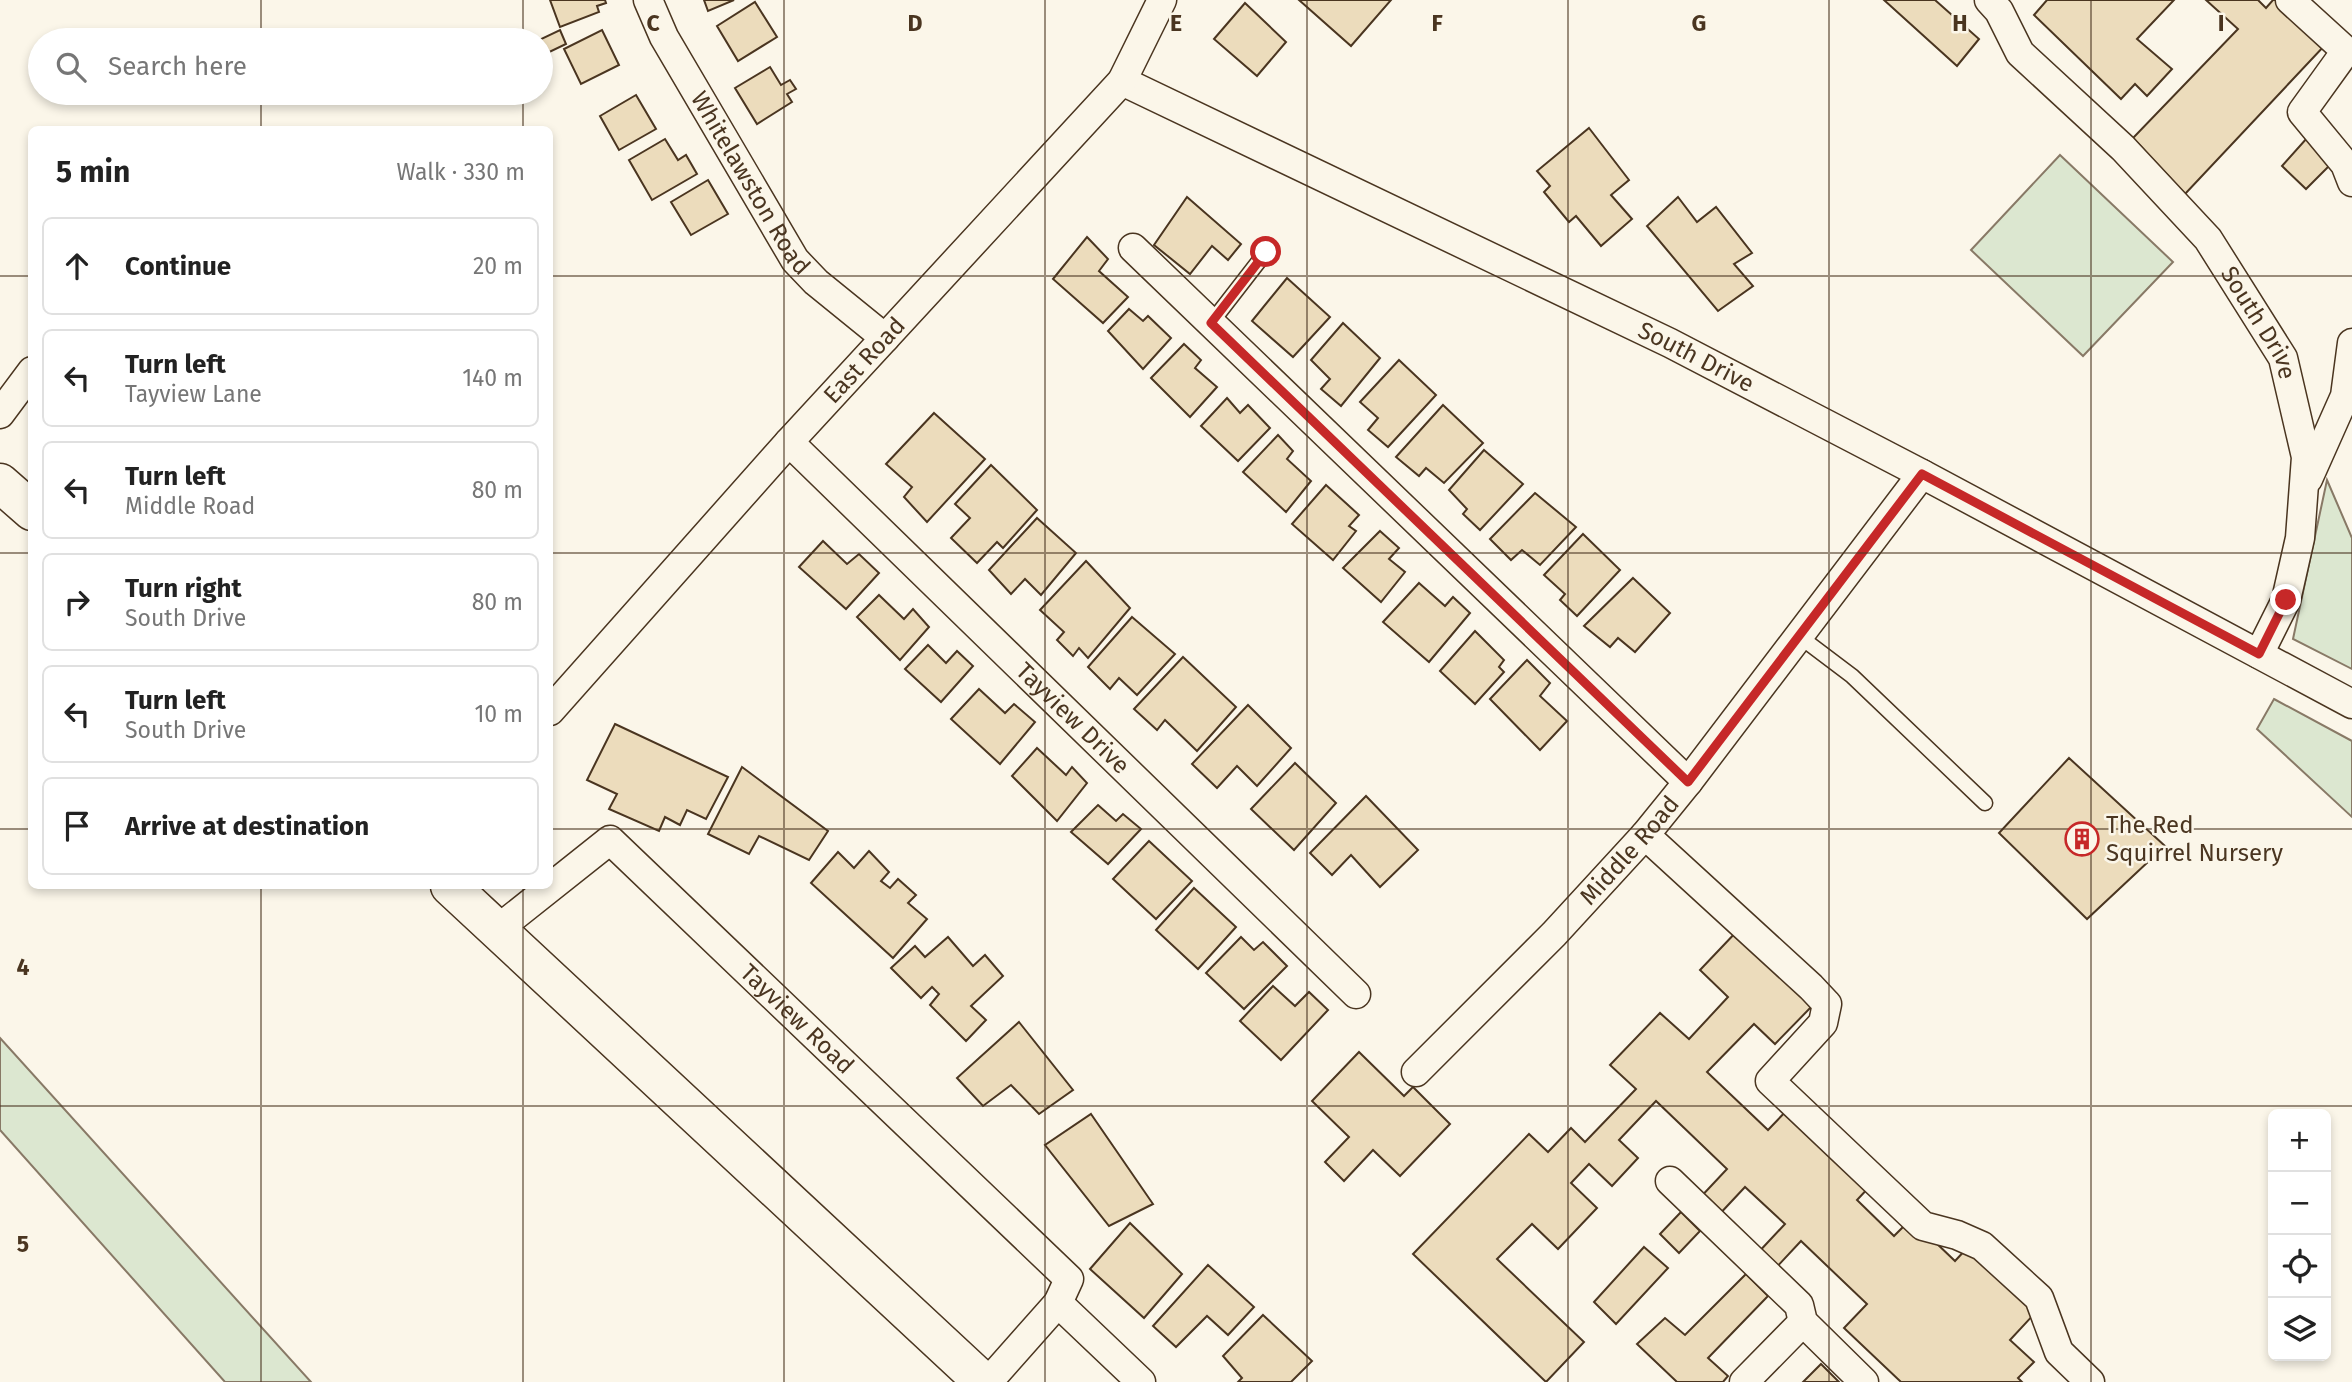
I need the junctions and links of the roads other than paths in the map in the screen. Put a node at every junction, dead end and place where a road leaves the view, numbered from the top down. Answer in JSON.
{"nodes":[{"id":1,"x":648,"y":0,"type":"edge"},
{"id":2,"x":1162,"y":0,"type":"edge"},
{"id":3,"x":1989,"y":0,"type":"edge"},
{"id":4,"x":2290,"y":0,"type":"edge"},
{"id":5,"x":1122,"y":81,"type":"junction"},
{"id":6,"x":2352,"y":183,"type":"edge"},
{"id":7,"x":1133,"y":248,"type":"dead end"},
{"id":8,"x":1266,"y":252,"type":"dead end"},
{"id":9,"x":1211,"y":323,"type":"junction"},
{"id":10,"x":885,"y":338,"type":"junction"},
{"id":11,"x":2352,"y":343,"type":"edge"},
{"id":12,"x":28,"y":376,"type":"edge"},
{"id":13,"x":0,"y":414,"type":"edge"},
{"id":14,"x":789,"y":442,"type":"junction"},
{"id":15,"x":1922,"y":474,"type":"junction"},
{"id":16,"x":0,"y":483,"type":"edge"},
{"id":17,"x":2304,"y":488,"type":"junction"},
{"id":18,"x":28,"y":508,"type":"edge"},
{"id":19,"x":1800,"y":636,"type":"junction"},
{"id":20,"x":2259,"y":654,"type":"junction"},
{"id":21,"x":2352,"y":704,"type":"edge"},
{"id":22,"x":553,"y":708,"type":"edge"},
{"id":23,"x":1688,"y":782,"type":"junction"},
{"id":24,"x":1985,"y":803,"type":"dead end"},
{"id":25,"x":1645,"y":835,"type":"junction"},
{"id":26,"x":553,"y":885,"type":"edge"},
{"id":27,"x":453,"y":889,"type":"edge"},
{"id":28,"x":548,"y":889,"type":"edge"},
{"id":29,"x":498,"y":929,"type":"junction"},
{"id":30,"x":1356,"y":994,"type":"dead end"},
{"id":31,"x":1416,"y":1072,"type":"dead end"},
{"id":32,"x":1670,"y":1181,"type":"dead end"},
{"id":33,"x":1059,"y":1303,"type":"junction"},
{"id":34,"x":1803,"y":1322,"type":"junction"},
{"id":35,"x":985,"y":1382,"type":"edge"},
{"id":36,"x":1141,"y":1382,"type":"edge"},
{"id":37,"x":1744,"y":1382,"type":"edge"},
{"id":38,"x":1864,"y":1382,"type":"edge"},
{"id":39,"x":2090,"y":1382,"type":"edge"}],
"edges":[{"from":1,"to":10,"type":"street","name":"Whitelawston Road"},
{"from":2,"to":5,"type":"street","name":"East Road"},
{"from":3,"to":17,"type":"street","name":"South Drive"},
{"from":4,"to":6,"type":"street"},
{"from":5,"to":10,"type":"street","name":"East Road"},
{"from":5,"to":15,"type":"street","name":"South Drive"},
{"from":7,"to":9,"type":"street"},
{"from":8,"to":9,"type":"lane"},
{"from":9,"to":23,"type":"street"},
{"from":10,"to":14,"type":"street","name":"East Road"},
{"from":11,"to":17,"type":"street","name":"South Drive"},
{"from":12,"to":13,"type":"street"},
{"from":14,"to":22,"type":"street","name":"East Road"},
{"from":14,"to":30,"type":"street","name":"Tayview Drive"},
{"from":15,"to":19,"type":"street","name":"Middle Road"},
{"from":15,"to":20,"type":"street","name":"South Drive"},
{"from":16,"to":18,"type":"street"},
{"from":17,"to":20,"type":"street","name":"South Drive"},
{"from":19,"to":23,"type":"street","name":"Middle Road"},
{"from":19,"to":24,"type":"lane"},
{"from":20,"to":21,"type":"street","name":"South Drive"},
{"from":23,"to":25,"type":"street","name":"Middle Road"},
{"from":25,"to":31,"type":"street","name":"Middle Road"},
{"from":25,"to":39,"type":"street"},
{"from":26,"to":33,"type":"street","name":"Tayview Road"},
{"from":27,"to":29,"type":"street"},
{"from":28,"to":29,"type":"street","name":"Tayview Road"},
{"from":29,"to":35,"type":"street"},
{"from":32,"to":34,"type":"street"},
{"from":33,"to":35,"type":"street"},
{"from":33,"to":36,"type":"street"},
{"from":34,"to":37,"type":"street"},
{"from":34,"to":38,"type":"street"}]}
